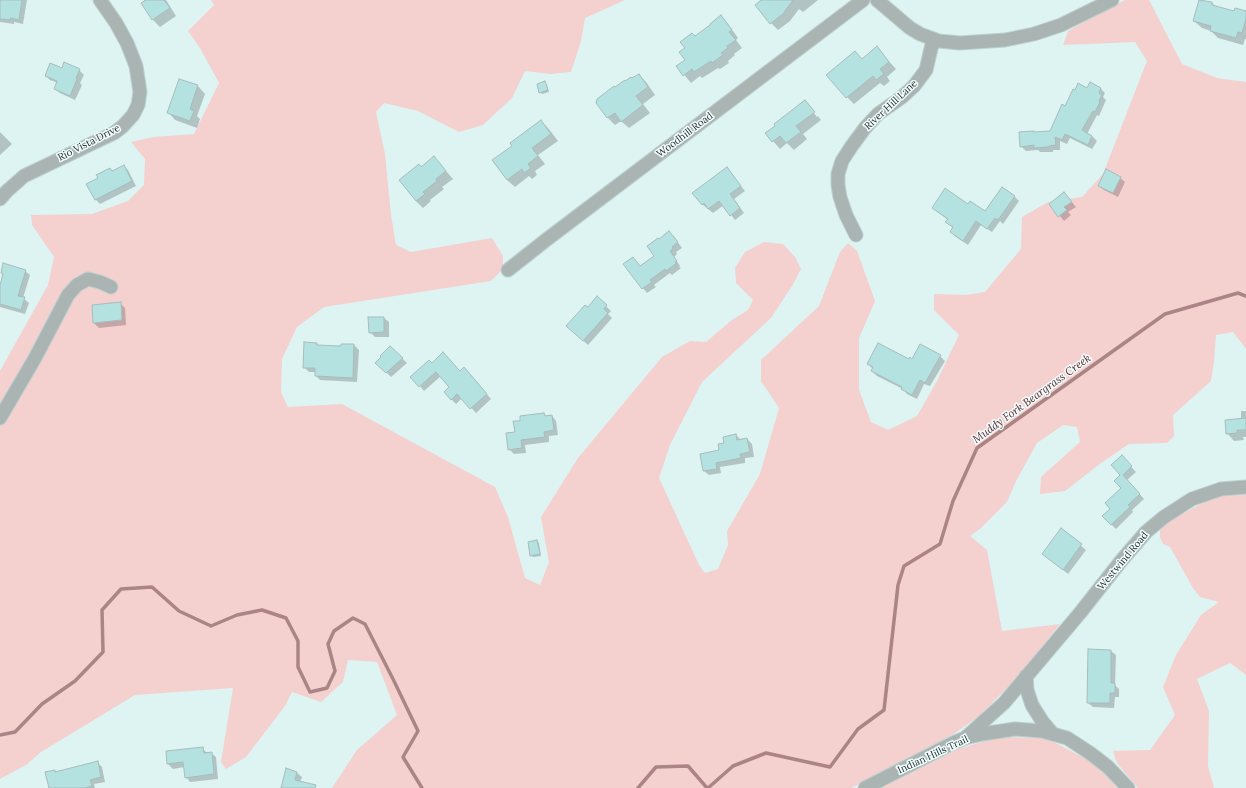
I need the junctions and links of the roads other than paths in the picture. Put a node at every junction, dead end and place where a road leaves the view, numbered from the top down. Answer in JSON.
{"nodes":[{"id":1,"x":100,"y":0,"type":"edge"},
{"id":2,"x":863,"y":0,"type":"edge"},
{"id":3,"x":877,"y":0,"type":"edge"},
{"id":4,"x":1112,"y":0,"type":"edge"},
{"id":5,"x":933,"y":40,"type":"junction"},
{"id":6,"x":0,"y":200,"type":"edge"},
{"id":7,"x":856,"y":235,"type":"dead end"},
{"id":8,"x":508,"y":270,"type":"dead end"},
{"id":9,"x":112,"y":287,"type":"dead end"},
{"id":10,"x":0,"y":418,"type":"edge"},
{"id":11,"x":1246,"y":487,"type":"edge"},
{"id":12,"x":1026,"y":676,"type":"junction"},
{"id":13,"x":1054,"y":734,"type":"junction"},
{"id":14,"x":966,"y":738,"type":"junction"},
{"id":15,"x":865,"y":788,"type":"edge"},
{"id":16,"x":1128,"y":788,"type":"edge"}],
"edges":[{"from":1,"to":6,"type":"street","name":"Rio Vista Drive"},
{"from":2,"to":8,"type":"street","name":"Woodhill Road"},
{"from":3,"to":5,"type":"street"},
{"from":4,"to":5,"type":"street"},
{"from":5,"to":7,"type":"street","name":"River Hill Lane"},
{"from":9,"to":10,"type":"street"},
{"from":11,"to":12,"type":"street","name":"Westwind Road"},
{"from":12,"to":13,"type":"street"},
{"from":12,"to":14,"type":"street","name":"Westwind Road"},
{"from":13,"to":14,"type":"street","name":"Indian Hills Trail"},
{"from":13,"to":16,"type":"street","name":"Indian Hills Trail"},
{"from":14,"to":15,"type":"street","name":"Indian Hills Trail"}]}
